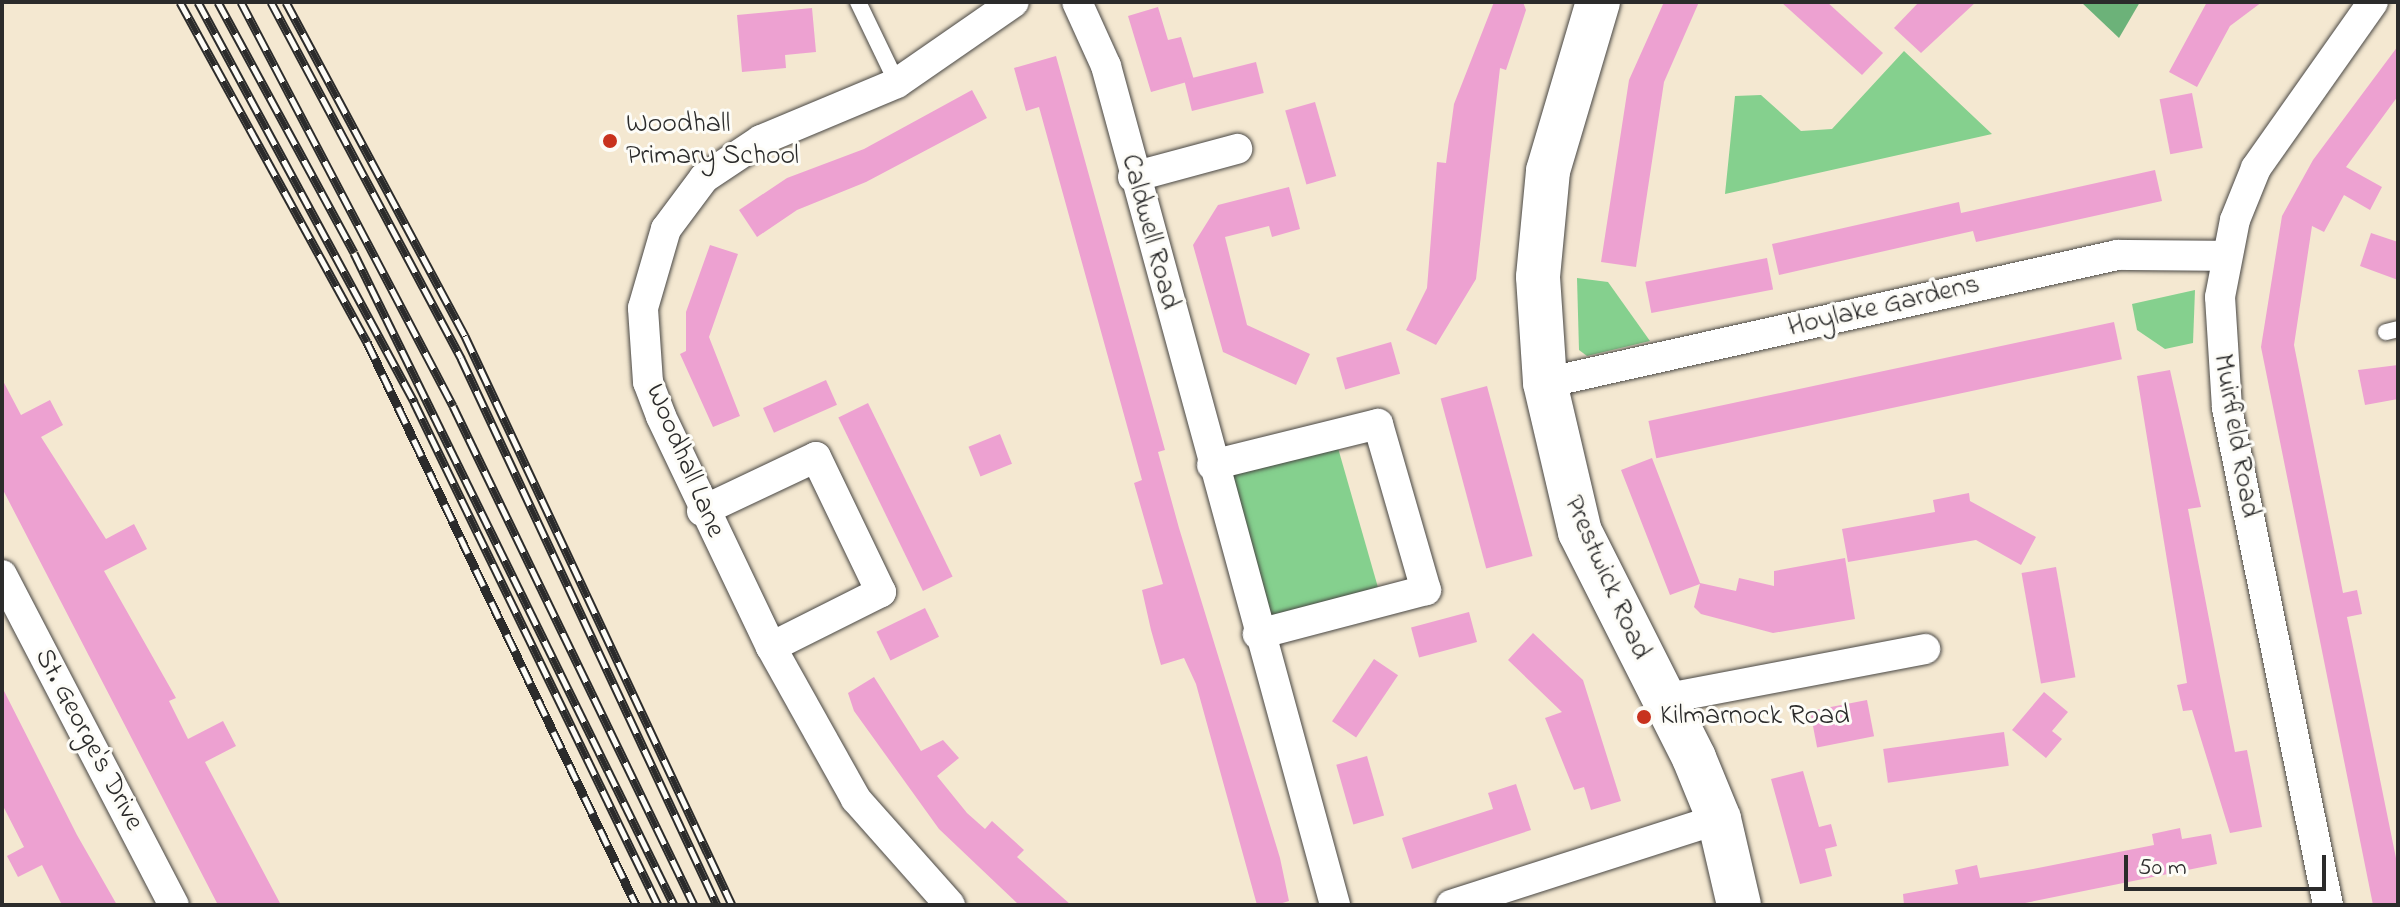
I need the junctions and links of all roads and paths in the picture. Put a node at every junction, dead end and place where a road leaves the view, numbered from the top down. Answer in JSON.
{"nodes":[{"id":1,"x":858,"y":2,"type":"edge"},
{"id":2,"x":1014,"y":2,"type":"edge"},
{"id":3,"x":1077,"y":2,"type":"edge"},
{"id":4,"x":1598,"y":2,"type":"edge"},
{"id":5,"x":2373,"y":2,"type":"edge"},
{"id":6,"x":897,"y":83,"type":"junction"},
{"id":7,"x":1237,"y":149,"type":"dead end"},
{"id":8,"x":1133,"y":177,"type":"junction"},
{"id":9,"x":2226,"y":256,"type":"junction"},
{"id":10,"x":1545,"y":383,"type":"junction"},
{"id":11,"x":1212,"y":465,"type":"junction"},
{"id":12,"x":702,"y":511,"type":"junction"},
{"id":13,"x":2,"y":575,"type":"edge"},
{"id":14,"x":1258,"y":634,"type":"junction"},
{"id":15,"x":771,"y":647,"type":"junction"},
{"id":16,"x":1925,"y":649,"type":"dead end"},
{"id":17,"x":1663,"y":699,"type":"junction"},
{"id":18,"x":1719,"y":819,"type":"junction"},
{"id":19,"x":174,"y":905,"type":"edge"},
{"id":20,"x":950,"y":905,"type":"edge"},
{"id":21,"x":1335,"y":905,"type":"edge"},
{"id":22,"x":1451,"y":905,"type":"edge"},
{"id":23,"x":1739,"y":905,"type":"edge"},
{"id":24,"x":2328,"y":905,"type":"edge"}],
"edges":[{"from":1,"to":6,"type":"lane"},
{"from":2,"to":6,"type":"street","name":"Woodhall Lane"},
{"from":3,"to":8,"type":"street","name":"Caldwell Road"},
{"from":4,"to":10,"type":"main road","name":"Prestwick Road"},
{"from":5,"to":9,"type":"street","name":"Muirfield Road"},
{"from":6,"to":12,"type":"street","name":"Woodhall Lane"},
{"from":7,"to":8,"type":"street"},
{"from":8,"to":11,"type":"street","name":"Caldwell Road"},
{"from":9,"to":10,"type":"street","name":"Hoylake Gardens"},
{"from":9,"to":24,"type":"street","name":"Muirfield Road"},
{"from":10,"to":17,"type":"main road","name":"Prestwick Road"},
{"from":11,"to":14,"type":"street","name":"Caldwell Road"},
{"from":11,"to":14,"type":"street"},
{"from":12,"to":15,"type":"street","name":"Woodhall Lane"},
{"from":12,"to":15,"type":"street"},
{"from":13,"to":19,"type":"street","name":"St. George's Drive"},
{"from":14,"to":21,"type":"street","name":"Caldwell Road"},
{"from":15,"to":20,"type":"street","name":"Woodhall Lane"},
{"from":16,"to":17,"type":"street"},
{"from":17,"to":18,"type":"main road","name":"Prestwick Road"},
{"from":18,"to":22,"type":"street"},
{"from":18,"to":23,"type":"main road","name":"Prestwick Road"}]}
